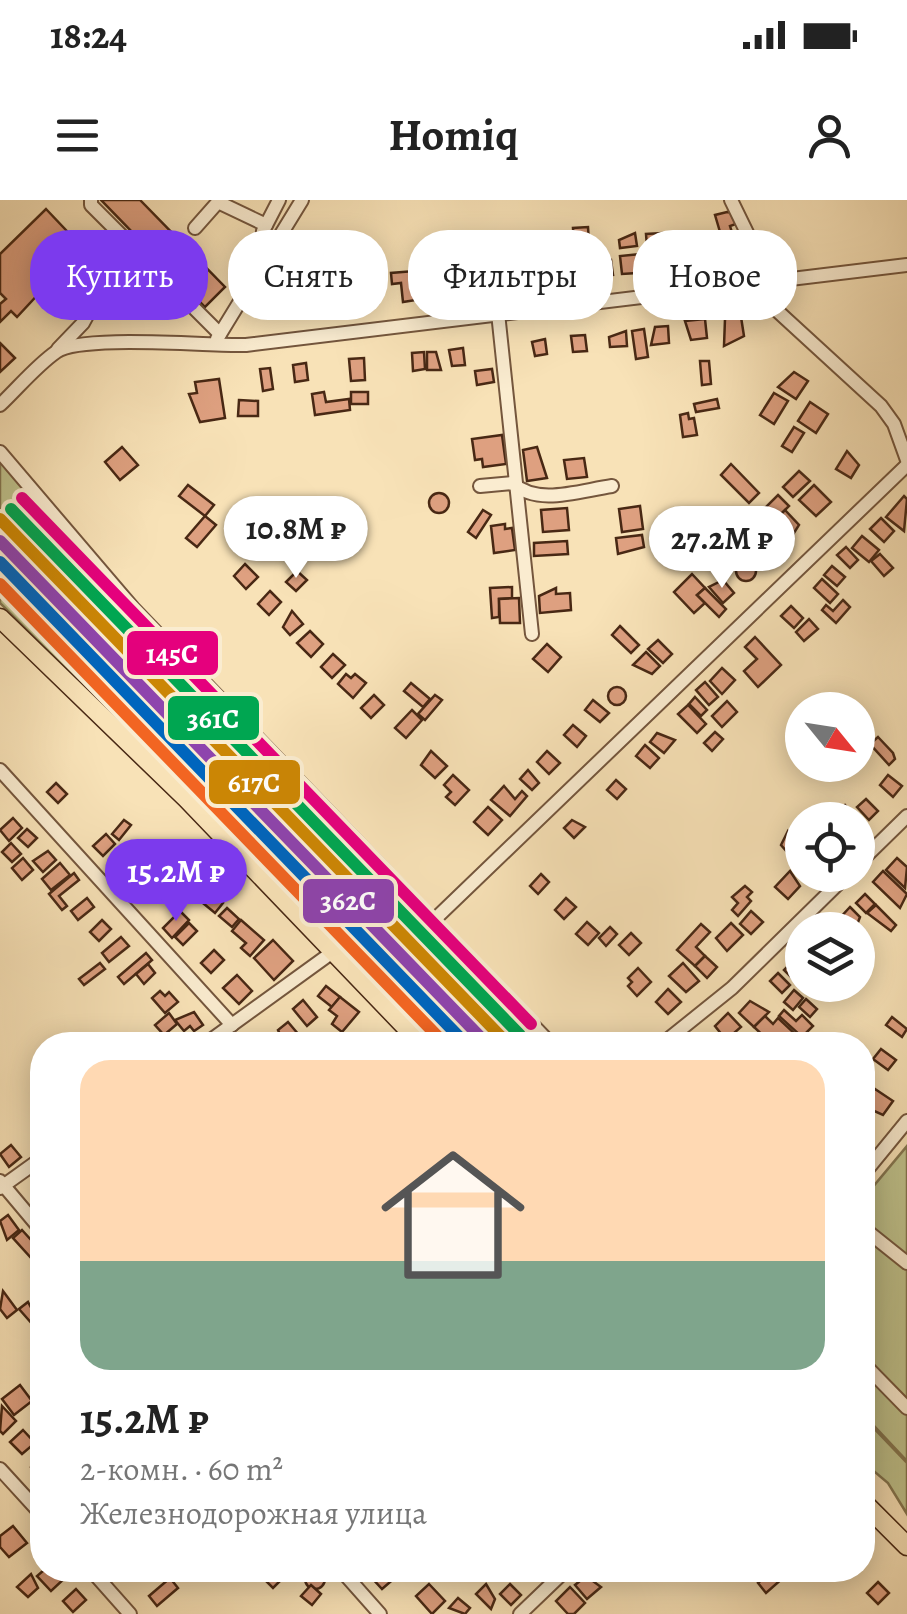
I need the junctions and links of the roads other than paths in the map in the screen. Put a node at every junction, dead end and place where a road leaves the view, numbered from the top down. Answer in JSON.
{"nodes":[{"id":1,"x":91,"y":200,"type":"edge"},
{"id":2,"x":279,"y":200,"type":"edge"},
{"id":3,"x":302,"y":200,"type":"edge"},
{"id":4,"x":731,"y":200,"type":"edge"},
{"id":5,"x":218,"y":201,"type":"edge"},
{"id":6,"x":266,"y":225,"type":"junction"},
{"id":7,"x":195,"y":228,"type":"dead end"},
{"id":8,"x":118,"y":230,"type":"edge"},
{"id":9,"x":265,"y":230,"type":"edge"},
{"id":10,"x":284,"y":230,"type":"edge"},
{"id":11,"x":745,"y":230,"type":"edge"},
{"id":12,"x":907,"y":265,"type":"edge"},
{"id":13,"x":797,"y":278,"type":"edge"},
{"id":14,"x":85,"y":320,"type":"edge"},
{"id":15,"x":199,"y":320,"type":"edge"},
{"id":16,"x":229,"y":320,"type":"edge"},
{"id":17,"x":425,"y":320,"type":"edge"},
{"id":18,"x":499,"y":320,"type":"edge"},
{"id":19,"x":787,"y":320,"type":"edge"},
{"id":20,"x":216,"y":340,"type":"junction"},
{"id":21,"x":58,"y":349,"type":"junction"},
{"id":22,"x":0,"y":405,"type":"edge"},
{"id":23,"x":0,"y":452,"type":"edge"},
{"id":24,"x":907,"y":462,"type":"edge"},
{"id":25,"x":480,"y":486,"type":"dead end"},
{"id":26,"x":612,"y":486,"type":"dead end"},
{"id":27,"x":520,"y":491,"type":"junction"},
{"id":28,"x":0,"y":618,"type":"edge"},
{"id":29,"x":532,"y":634,"type":"dead end"},
{"id":30,"x":0,"y":770,"type":"edge"},
{"id":31,"x":907,"y":816,"type":"edge"},
{"id":32,"x":875,"y":847,"type":"edge"},
{"id":33,"x":830,"y":892,"type":"edge"},
{"id":34,"x":433,"y":921,"type":"junction"},
{"id":35,"x":334,"y":951,"type":"junction"},
{"id":36,"x":232,"y":1025,"type":"junction"},
{"id":37,"x":222,"y":1032,"type":"edge"},
{"id":38,"x":411,"y":1032,"type":"edge"},
{"id":39,"x":540,"y":1032,"type":"edge"},
{"id":40,"x":677,"y":1032,"type":"edge"},
{"id":41,"x":907,"y":1122,"type":"edge"},
{"id":42,"x":875,"y":1160,"type":"edge"},
{"id":43,"x":30,"y":1166,"type":"edge"},
{"id":44,"x":1,"y":1185,"type":"edge"},
{"id":45,"x":30,"y":1217,"type":"edge"},
{"id":46,"x":875,"y":1237,"type":"edge"},
{"id":47,"x":907,"y":1263,"type":"edge"},
{"id":48,"x":875,"y":1375,"type":"edge"},
{"id":49,"x":907,"y":1408,"type":"edge"},
{"id":50,"x":0,"y":1468,"type":"edge"},
{"id":51,"x":30,"y":1502,"type":"edge"},
{"id":52,"x":875,"y":1514,"type":"edge"},
{"id":53,"x":907,"y":1546,"type":"edge"},
{"id":54,"x":102,"y":1582,"type":"edge"},
{"id":55,"x":351,"y":1582,"type":"edge"},
{"id":56,"x":553,"y":1582,"type":"edge"},
{"id":57,"x":130,"y":1614,"type":"edge"},
{"id":58,"x":380,"y":1614,"type":"edge"},
{"id":59,"x":520,"y":1614,"type":"edge"}],
"edges":[{"from":1,"to":8,"type":"street"},
{"from":2,"to":6,"type":"street"},
{"from":3,"to":10,"type":"street"},
{"from":4,"to":11,"type":"street"},
{"from":5,"to":6,"type":"street"},
{"from":5,"to":7,"type":"street"},
{"from":6,"to":9,"type":"street"},
{"from":12,"to":13,"type":"street"},
{"from":14,"to":21,"type":"street"},
{"from":15,"to":20,"type":"street"},
{"from":16,"to":20,"type":"street"},
{"from":17,"to":20,"type":"street"},
{"from":18,"to":27,"type":"street"},
{"from":19,"to":24,"type":"street"},
{"from":20,"to":21,"type":"street"},
{"from":21,"to":22,"type":"street"},
{"from":23,"to":34,"type":"street"},
{"from":24,"to":34,"type":"street"},
{"from":25,"to":27,"type":"street"},
{"from":26,"to":27,"type":"street"},
{"from":27,"to":29,"type":"street"},
{"from":28,"to":35,"type":"main road"},
{"from":30,"to":36,"type":"street"},
{"from":31,"to":32,"type":"street"},
{"from":33,"to":40,"type":"street"},
{"from":34,"to":39,"type":"street"},
{"from":35,"to":36,"type":"street"},
{"from":35,"to":38,"type":"main road"},
{"from":36,"to":37,"type":"street"},
{"from":41,"to":42,"type":"street"},
{"from":43,"to":44,"type":"street"},
{"from":44,"to":45,"type":"street"},
{"from":46,"to":47,"type":"street"},
{"from":48,"to":49,"type":"street"},
{"from":50,"to":51,"type":"street"},
{"from":52,"to":53,"type":"main road"},
{"from":54,"to":57,"type":"street"},
{"from":55,"to":58,"type":"street"},
{"from":56,"to":59,"type":"street"}]}
